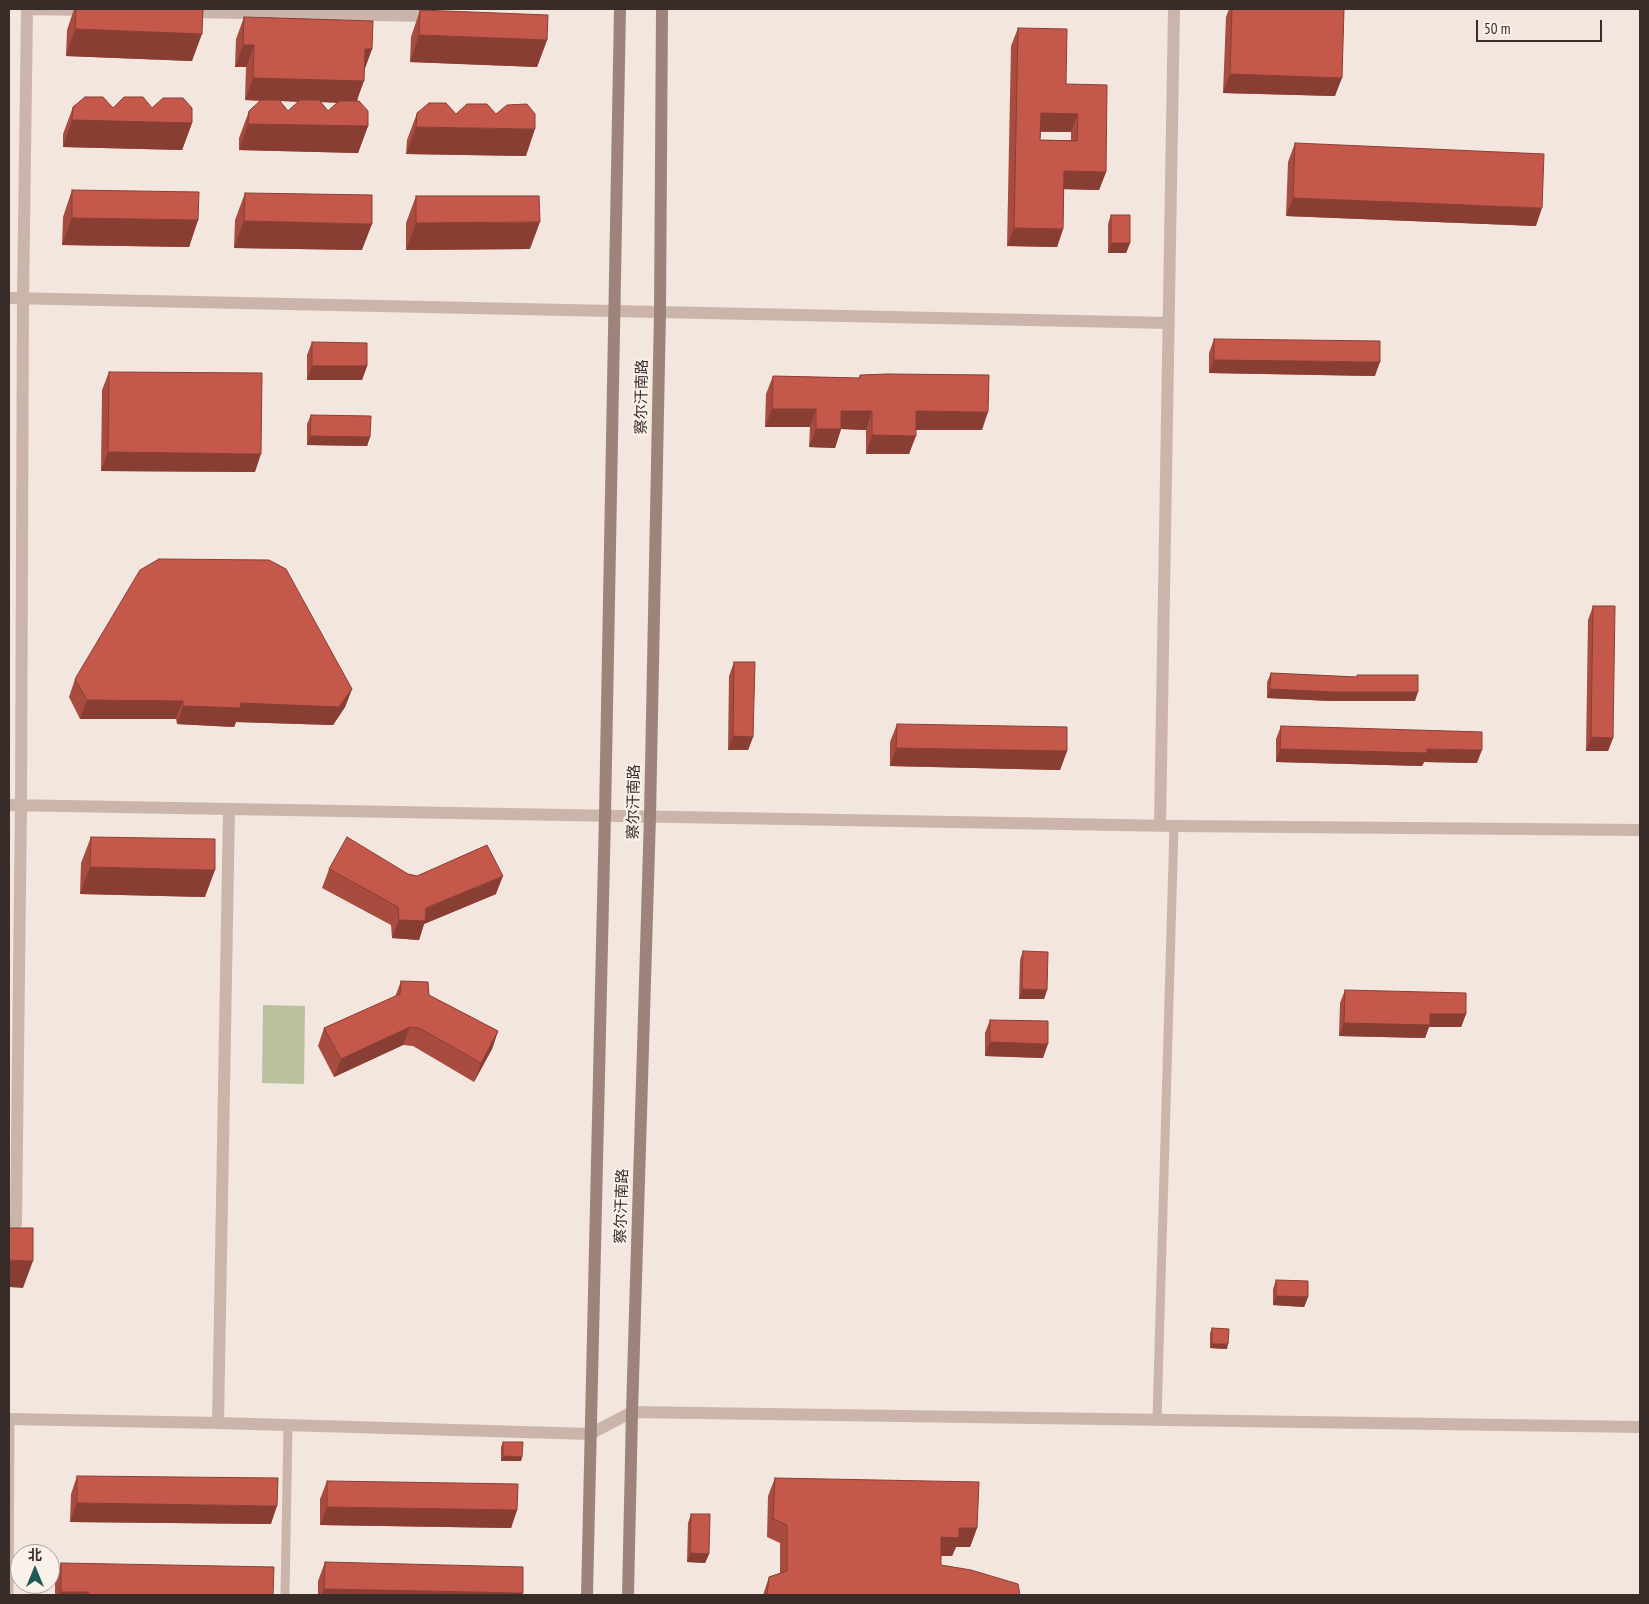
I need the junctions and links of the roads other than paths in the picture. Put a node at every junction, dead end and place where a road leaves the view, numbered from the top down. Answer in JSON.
{"nodes":[{"id":1,"x":27,"y":9,"type":"edge"},
{"id":2,"x":620,"y":9,"type":"edge"},
{"id":3,"x":662,"y":9,"type":"edge"},
{"id":4,"x":1174,"y":9,"type":"edge"},
{"id":5,"x":106,"y":10,"type":"edge"},
{"id":6,"x":175,"y":12,"type":"edge"},
{"id":7,"x":443,"y":16,"type":"edge"},
{"id":8,"x":9,"y":298,"type":"edge"},
{"id":9,"x":23,"y":300,"type":"junction"},
{"id":10,"x":615,"y":311,"type":"junction"},
{"id":11,"x":660,"y":312,"type":"junction"},
{"id":12,"x":1169,"y":323,"type":"junction"},
{"id":13,"x":15,"y":806,"type":"edge"},
{"id":14,"x":229,"y":809,"type":"junction"},
{"id":15,"x":605,"y":815,"type":"junction"},
{"id":16,"x":650,"y":816,"type":"junction"},
{"id":17,"x":1160,"y":825,"type":"junction"},
{"id":18,"x":1174,"y":826,"type":"junction"},
{"id":19,"x":1640,"y":830,"type":"edge"},
{"id":20,"x":9,"y":1224,"type":"edge"},
{"id":21,"x":632,"y":1412,"type":"junction"},
{"id":22,"x":1157,"y":1419,"type":"junction"},
{"id":23,"x":10,"y":1420,"type":"edge"},
{"id":24,"x":218,"y":1423,"type":"junction"},
{"id":25,"x":288,"y":1425,"type":"junction"},
{"id":26,"x":1640,"y":1427,"type":"edge"},
{"id":27,"x":590,"y":1434,"type":"junction"},
{"id":28,"x":9,"y":1546,"type":"edge"},
{"id":29,"x":9,"y":1595,"type":"edge"},
{"id":30,"x":285,"y":1595,"type":"edge"},
{"id":31,"x":587,"y":1595,"type":"edge"},
{"id":32,"x":628,"y":1595,"type":"edge"}],
"edges":[{"from":1,"to":5,"type":"street"},
{"from":1,"to":9,"type":"street"},
{"from":2,"to":10,"type":"main road","name":"察尔汗南路"},
{"from":3,"to":11,"type":"main road","name":"察尔汗南路"},
{"from":4,"to":12,"type":"street"},
{"from":6,"to":7,"type":"street"},
{"from":8,"to":9,"type":"street"},
{"from":9,"to":10,"type":"street"},
{"from":9,"to":13,"type":"street"},
{"from":10,"to":11,"type":"street"},
{"from":10,"to":15,"type":"main road","name":"察尔汗南路"},
{"from":11,"to":12,"type":"street"},
{"from":11,"to":16,"type":"main road","name":"察尔汗南路"},
{"from":12,"to":17,"type":"street"},
{"from":13,"to":14,"type":"street"},
{"from":13,"to":20,"type":"street"},
{"from":14,"to":15,"type":"street"},
{"from":14,"to":24,"type":"street"},
{"from":15,"to":16,"type":"street"},
{"from":15,"to":27,"type":"main road","name":"察尔汗南路"},
{"from":16,"to":17,"type":"street"},
{"from":16,"to":21,"type":"main road","name":"察尔汗南路"},
{"from":17,"to":18,"type":"street"},
{"from":18,"to":19,"type":"street"},
{"from":18,"to":22,"type":"lane"},
{"from":21,"to":22,"type":"street"},
{"from":21,"to":27,"type":"street"},
{"from":21,"to":32,"type":"main road","name":"察尔汗南路"},
{"from":22,"to":26,"type":"street"},
{"from":23,"to":24,"type":"street"},
{"from":23,"to":28,"type":"lane"},
{"from":24,"to":25,"type":"street"},
{"from":25,"to":27,"type":"street"},
{"from":25,"to":30,"type":"lane"},
{"from":27,"to":31,"type":"main road","name":"察尔汗南路"},
{"from":28,"to":29,"type":"lane"}]}
